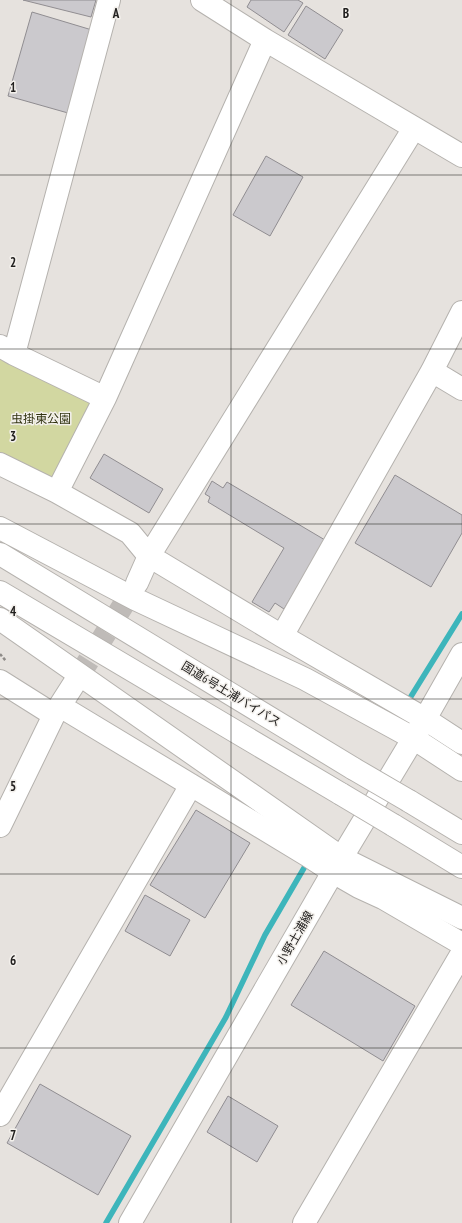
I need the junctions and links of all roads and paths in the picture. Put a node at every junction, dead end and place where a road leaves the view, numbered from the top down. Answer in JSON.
{"nodes":[{"id":1,"x":109,"y":0,"type":"edge"},
{"id":2,"x":202,"y":0,"type":"edge"},
{"id":3,"x":265,"y":40,"type":"junction"},
{"id":4,"x":414,"y":128,"type":"junction"},
{"id":5,"x":462,"y":156,"type":"edge"},
{"id":6,"x":462,"y":312,"type":"edge"},
{"id":7,"x":7,"y":350,"type":"edge"},
{"id":8,"x":432,"y":371,"type":"junction"},
{"id":9,"x":462,"y":389,"type":"edge"},
{"id":10,"x":105,"y":398,"type":"junction"},
{"id":11,"x":0,"y":464,"type":"edge"},
{"id":12,"x":57,"y":492,"type":"junction"},
{"id":13,"x":0,"y":528,"type":"edge"},
{"id":14,"x":0,"y":554,"type":"edge"},
{"id":15,"x":149,"y":556,"type":"junction"},
{"id":16,"x":136,"y":583,"type":"tunnel mouth"},
{"id":17,"x":0,"y":592,"type":"edge"},
{"id":18,"x":0,"y":619,"type":"edge"},
{"id":19,"x":282,"y":636,"type":"junction"},
{"id":20,"x":462,"y":654,"type":"edge"},
{"id":21,"x":77,"y":679,"type":"tunnel mouth"},
{"id":22,"x":0,"y":681,"type":"edge"},
{"id":23,"x":57,"y":710,"type":"junction"},
{"id":24,"x":425,"y":719,"type":"junction"},
{"id":25,"x":413,"y":738,"type":"junction"},
{"id":26,"x":462,"y":743,"type":"edge"},
{"id":27,"x":462,"y":770,"type":"edge"},
{"id":28,"x":191,"y":785,"type":"junction"},
{"id":29,"x":0,"y":826,"type":"edge"},
{"id":30,"x":462,"y":833,"type":"edge"},
{"id":31,"x":337,"y":865,"type":"junction"},
{"id":32,"x":462,"y":867,"type":"edge"},
{"id":33,"x":462,"y":918,"type":"edge"},
{"id":34,"x":462,"y":944,"type":"edge"},
{"id":35,"x":462,"y":953,"type":"edge"},
{"id":36,"x":0,"y":1115,"type":"edge"},
{"id":37,"x":130,"y":1223,"type":"edge"},
{"id":38,"x":304,"y":1223,"type":"edge"}],
"edges":[{"from":1,"to":7,"type":"main road"},
{"from":2,"to":3,"type":"main road"},
{"from":3,"to":4,"type":"main road"},
{"from":3,"to":10,"type":"main road"},
{"from":4,"to":5,"type":"main road"},
{"from":4,"to":15,"type":"main road"},
{"from":6,"to":8,"type":"main road"},
{"from":7,"to":10,"type":"main road"},
{"from":8,"to":9,"type":"main road"},
{"from":8,"to":19,"type":"main road"},
{"from":10,"to":12,"type":"main road"},
{"from":11,"to":12,"type":"main road"},
{"from":12,"to":15,"type":"main road"},
{"from":13,"to":25,"type":"main road"},
{"from":14,"to":30,"type":"main road","name":"国道6号土浦バイパス","bridge":true},
{"from":15,"to":16,"type":"main road"},
{"from":15,"to":19,"type":"main road"},
{"from":17,"to":32,"type":"main road","bridge":true},
{"from":18,"to":31,"type":"main road"},
{"from":19,"to":24,"type":"main road"},
{"from":20,"to":24,"type":"main road","name":"小野土浦線"},
{"from":21,"to":23,"type":"main road"},
{"from":22,"to":23,"type":"main road"},
{"from":23,"to":28,"type":"main road"},
{"from":23,"to":29,"type":"main road"},
{"from":24,"to":25,"type":"main road","name":"小野土浦線"},
{"from":24,"to":26,"type":"main road"},
{"from":25,"to":27,"type":"main road"},
{"from":25,"to":31,"type":"main road","name":"小野土浦線"},
{"from":28,"to":31,"type":"main road"},
{"from":28,"to":36,"type":"main road"},
{"from":31,"to":33,"type":"main road"},
{"from":31,"to":34,"type":"main road"},
{"from":31,"to":37,"type":"main road","name":"小野土浦線"},
{"from":35,"to":38,"type":"main road"}]}
